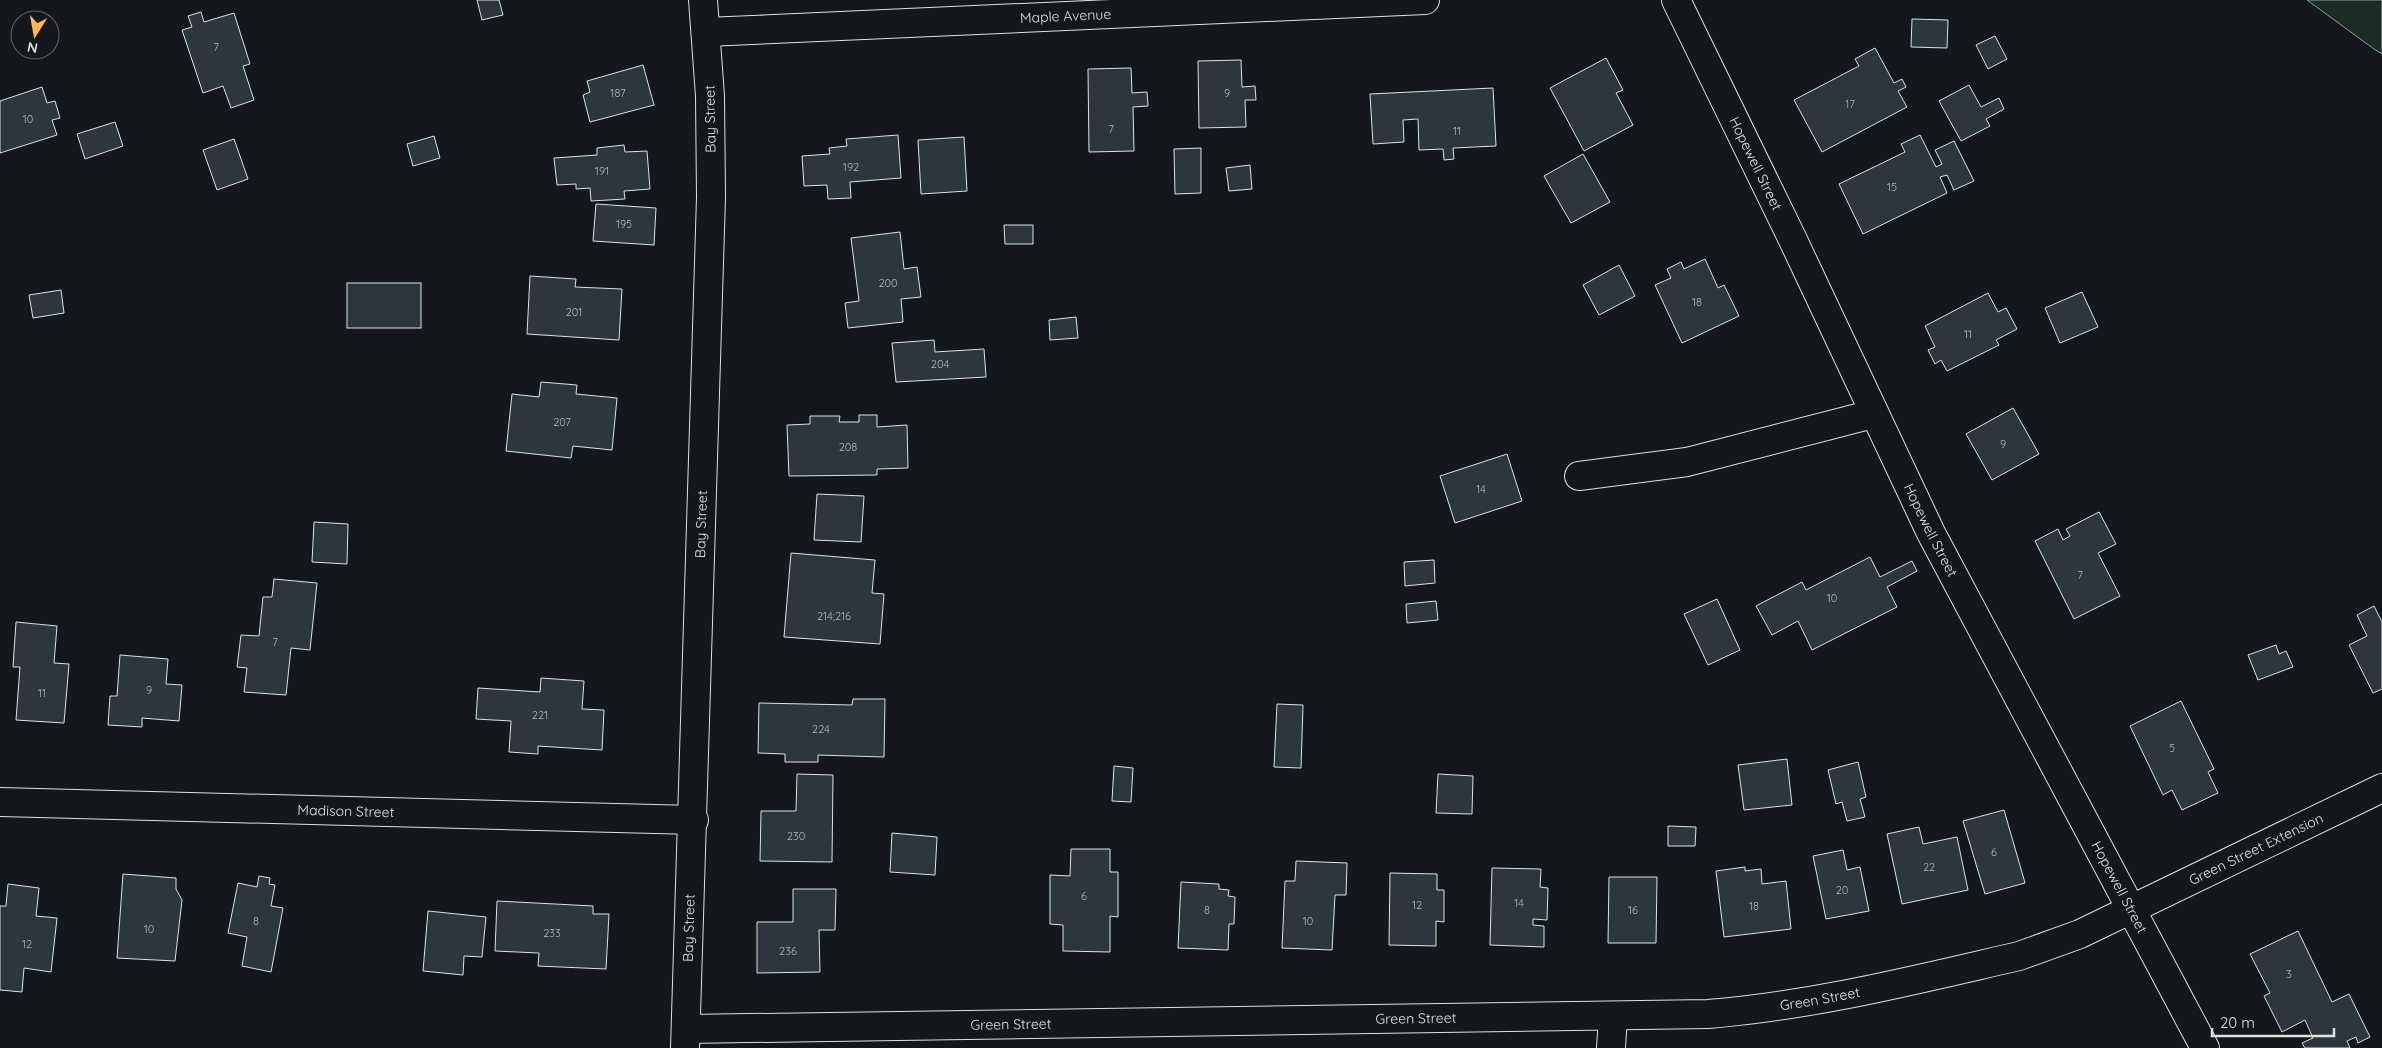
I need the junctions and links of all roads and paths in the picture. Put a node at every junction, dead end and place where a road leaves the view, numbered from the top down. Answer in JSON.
{"nodes":[{"id":1,"x":703,"y":0,"type":"edge"},
{"id":2,"x":1424,"y":0,"type":"edge"},
{"id":3,"x":1676,"y":0,"type":"edge"},
{"id":4,"x":706,"y":32,"type":"junction"},
{"id":5,"x":1873,"y":414,"type":"junction"},
{"id":6,"x":1579,"y":476,"type":"dead end"},
{"id":7,"x":2382,"y":788,"type":"edge"},
{"id":8,"x":0,"y":802,"type":"edge"},
{"id":9,"x":694,"y":820,"type":"junction"},
{"id":10,"x":2130,"y":910,"type":"junction"},
{"id":11,"x":1613,"y":1016,"type":"junction"},
{"id":12,"x":685,"y":1039,"type":"edge"},
{"id":13,"x":1611,"y":1048,"type":"edge"},
{"id":14,"x":2204,"y":1048,"type":"edge"}],
"edges":[{"from":1,"to":4,"type":"street","name":"Bay Street"},
{"from":2,"to":4,"type":"street","name":"Maple Avenue"},
{"from":3,"to":5,"type":"street","name":"Hopewell Street"},
{"from":4,"to":9,"type":"street","name":"Bay Street"},
{"from":5,"to":6,"type":"street"},
{"from":5,"to":10,"type":"street","name":"Hopewell Street"},
{"from":7,"to":10,"type":"street","name":"Green Street Extension"},
{"from":8,"to":9,"type":"street","name":"Madison Street"},
{"from":9,"to":12,"type":"street","name":"Bay Street"},
{"from":10,"to":11,"type":"street","name":"Green Street"},
{"from":10,"to":14,"type":"street","name":"Hopewell Street"},
{"from":11,"to":12,"type":"street","name":"Green Street"},
{"from":11,"to":13,"type":"street"}]}
